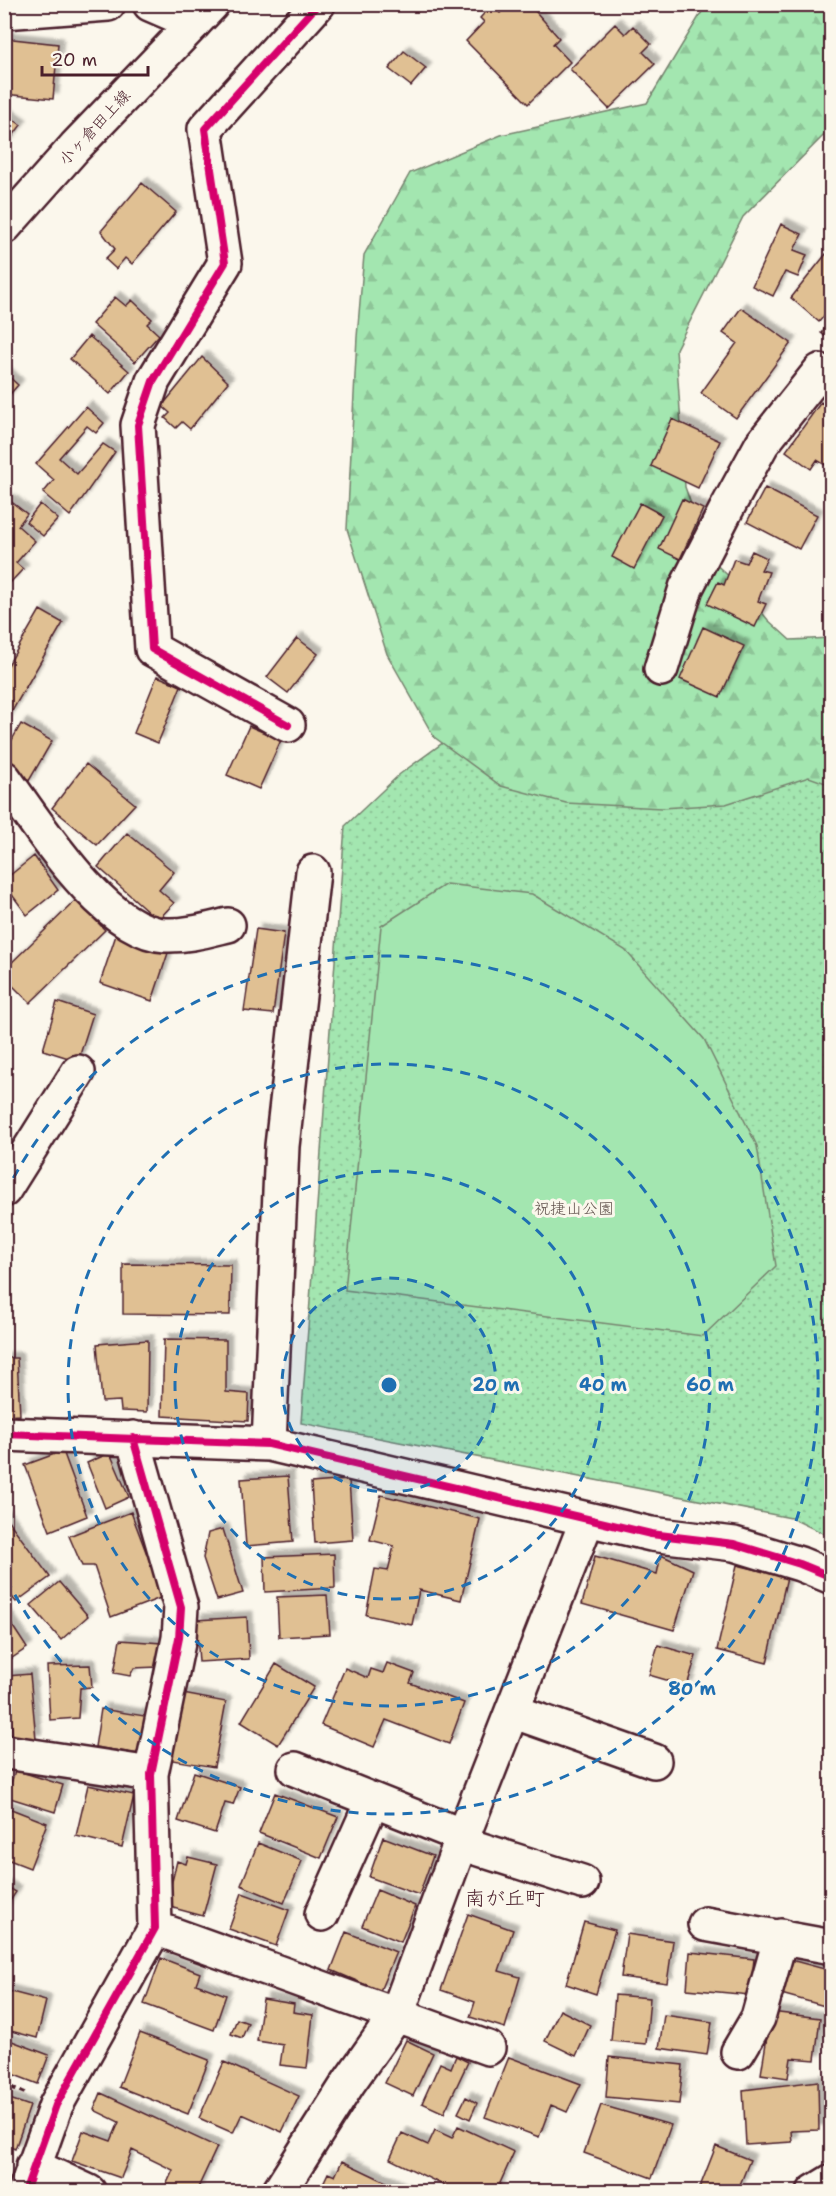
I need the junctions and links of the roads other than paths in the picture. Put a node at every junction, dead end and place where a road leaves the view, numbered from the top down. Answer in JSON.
{"nodes":[{"id":1,"x":108,"y":4,"type":"edge"},
{"id":2,"x":150,"y":4,"type":"edge"},
{"id":3,"x":318,"y":4,"type":"edge"},
{"id":4,"x":4,"y":12,"type":"edge"},
{"id":5,"x":203,"y":14,"type":"edge"},
{"id":6,"x":4,"y":227,"type":"edge"},
{"id":7,"x":831,"y":381,"type":"edge"},
{"id":8,"x":661,"y":669,"type":"dead end"},
{"id":9,"x":288,"y":725,"type":"dead end"},
{"id":10,"x":4,"y":778,"type":"edge"},
{"id":11,"x":313,"y":872,"type":"dead end"},
{"id":12,"x":228,"y":925,"type":"dead end"},
{"id":13,"x":78,"y":1072,"type":"dead end"},
{"id":14,"x":4,"y":1190,"type":"edge"},
{"id":15,"x":4,"y":1434,"type":"edge"},
{"id":16,"x":133,"y":1438,"type":"junction"},
{"id":17,"x":269,"y":1444,"type":"junction"},
{"id":18,"x":587,"y":1520,"type":"junction"},
{"id":19,"x":831,"y":1577,"type":"edge"},
{"id":20,"x":512,"y":1711,"type":"junction"},
{"id":21,"x":5,"y":1750,"type":"edge"},
{"id":22,"x":654,"y":1761,"type":"dead end"},
{"id":23,"x":295,"y":1769,"type":"dead end"},
{"id":24,"x":151,"y":1774,"type":"junction"},
{"id":25,"x":373,"y":1800,"type":"junction"},
{"id":26,"x":462,"y":1839,"type":"junction"},
{"id":27,"x":582,"y":1882,"type":"dead end"},
{"id":28,"x":322,"y":1914,"type":"dead end"},
{"id":29,"x":705,"y":1924,"type":"dead end"},
{"id":30,"x":155,"y":1928,"type":"junction"},
{"id":31,"x":781,"y":1936,"type":"junction"},
{"id":32,"x":831,"y":1947,"type":"edge"},
{"id":33,"x":397,"y":2014,"type":"junction"},
{"id":34,"x":488,"y":2048,"type":"dead end"},
{"id":35,"x":738,"y":2052,"type":"dead end"},
{"id":36,"x":29,"y":2179,"type":"edge"},
{"id":37,"x":831,"y":2181,"type":"edge"},
{"id":38,"x":89,"y":2192,"type":"edge"},
{"id":39,"x":279,"y":2192,"type":"edge"},
{"id":40,"x":814,"y":2192,"type":"edge"}],
"edges":[{"from":1,"to":4,"type":"street"},
{"from":2,"to":5,"type":"street"},
{"from":3,"to":9,"type":"street"},
{"from":5,"to":6,"type":"street","name":"小ヶ倉田上線"},
{"from":7,"to":8,"type":"street"},
{"from":10,"to":12,"type":"street"},
{"from":11,"to":17,"type":"street"},
{"from":13,"to":14,"type":"street"},
{"from":15,"to":16,"type":"street"},
{"from":16,"to":17,"type":"street"},
{"from":16,"to":24,"type":"street"},
{"from":17,"to":18,"type":"street"},
{"from":18,"to":19,"type":"street"},
{"from":18,"to":20,"type":"street"},
{"from":20,"to":22,"type":"street"},
{"from":20,"to":26,"type":"street"},
{"from":21,"to":24,"type":"street"},
{"from":23,"to":25,"type":"street"},
{"from":24,"to":30,"type":"street"},
{"from":25,"to":26,"type":"street"},
{"from":25,"to":28,"type":"street"},
{"from":26,"to":27,"type":"street"},
{"from":26,"to":33,"type":"street"},
{"from":29,"to":31,"type":"street"},
{"from":30,"to":33,"type":"street"},
{"from":30,"to":36,"type":"street"},
{"from":31,"to":32,"type":"street"},
{"from":31,"to":35,"type":"street"},
{"from":33,"to":34,"type":"street"},
{"from":33,"to":39,"type":"street"},
{"from":36,"to":38,"type":"street"},
{"from":37,"to":40,"type":"street"}]}
